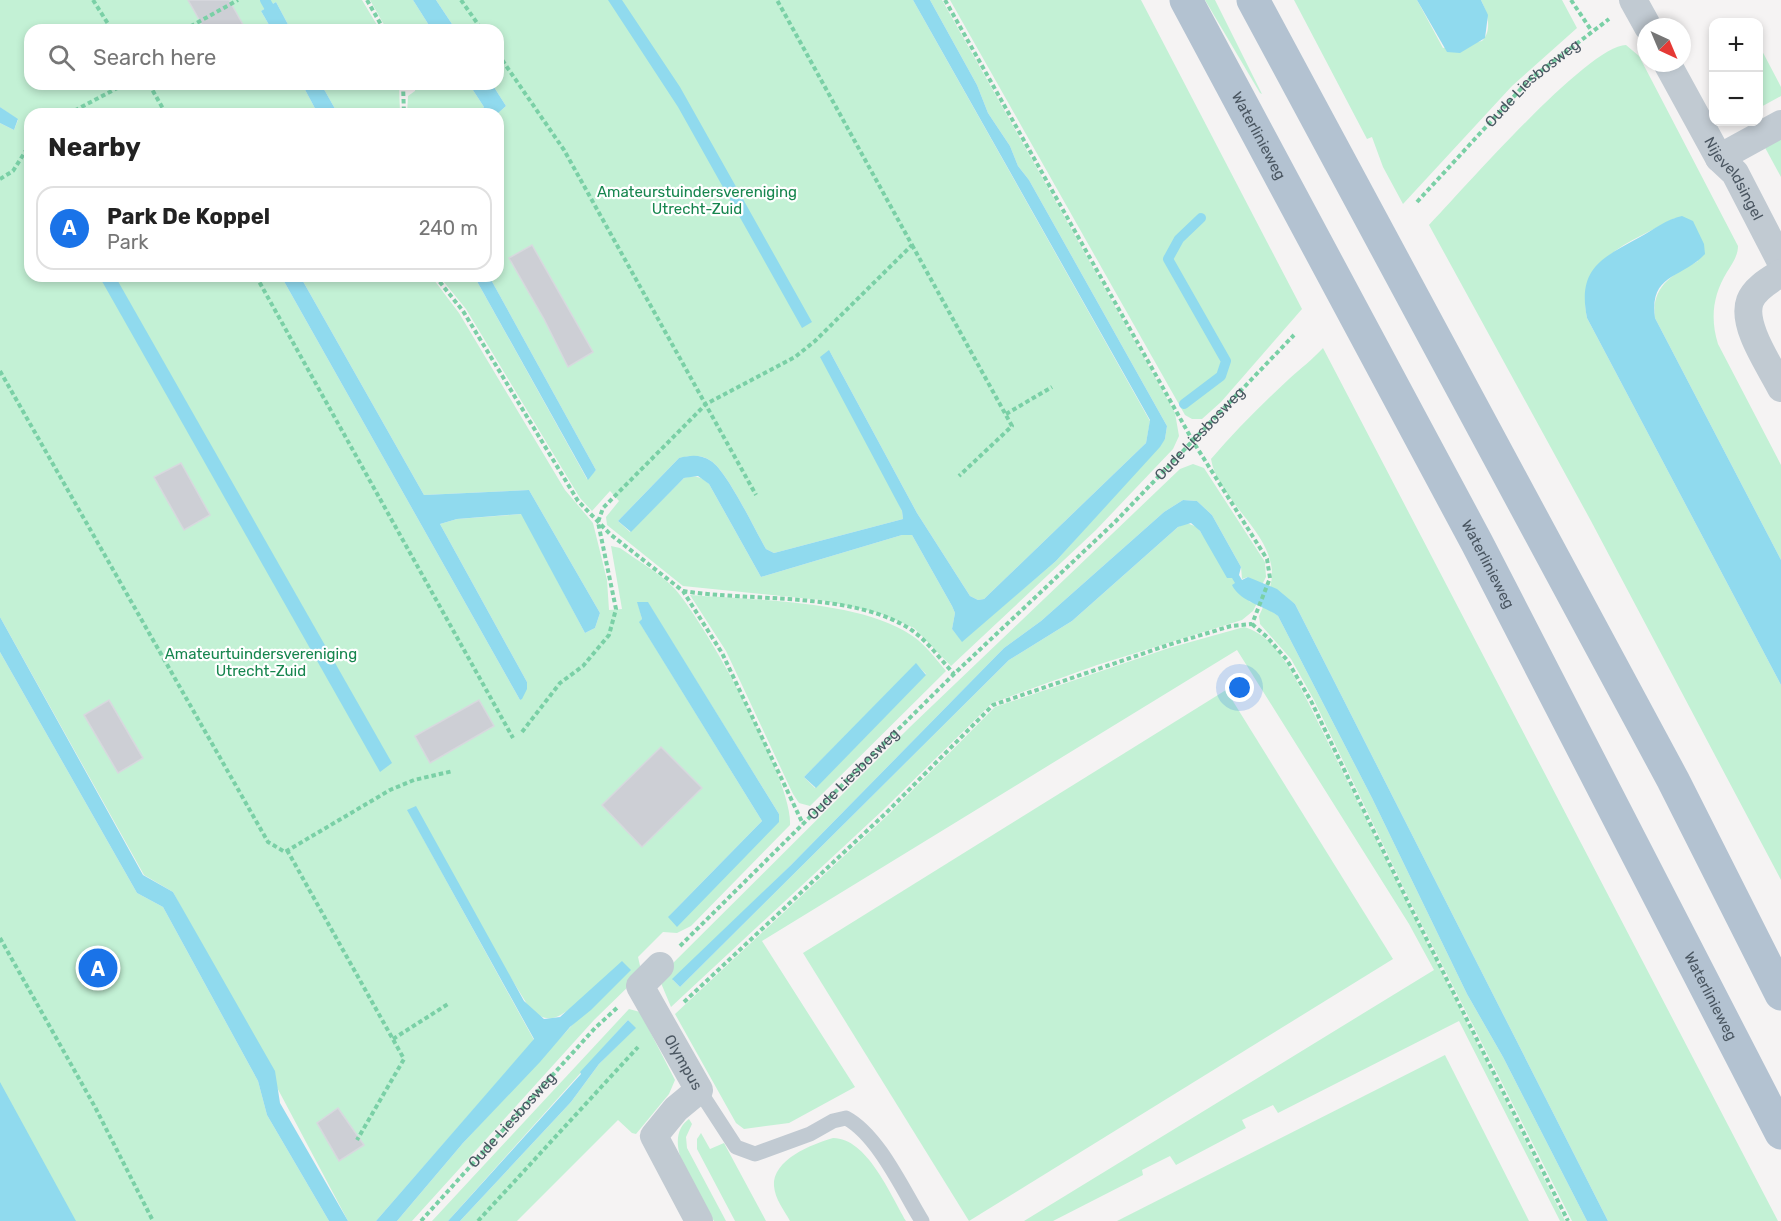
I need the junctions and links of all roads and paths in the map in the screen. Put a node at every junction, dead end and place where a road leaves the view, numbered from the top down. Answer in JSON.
{"nodes":[{"id":1,"x":93,"y":0,"type":"edge"},
{"id":2,"x":238,"y":0,"type":"edge"},
{"id":3,"x":367,"y":0,"type":"edge"},
{"id":4,"x":461,"y":0,"type":"edge"},
{"id":5,"x":777,"y":0,"type":"edge"},
{"id":6,"x":945,"y":0,"type":"edge"},
{"id":7,"x":1186,"y":0,"type":"edge"},
{"id":8,"x":1253,"y":0,"type":"edge"},
{"id":9,"x":1570,"y":0,"type":"edge"},
{"id":10,"x":1638,"y":10,"type":"edge"},
{"id":11,"x":108,"y":24,"type":"edge"},
{"id":12,"x":195,"y":24,"type":"edge"},
{"id":13,"x":381,"y":24,"type":"edge"},
{"id":14,"x":478,"y":24,"type":"edge"},
{"id":15,"x":1591,"y":30,"type":"junction"},
{"id":16,"x":504,"y":63,"type":"edge"},
{"id":17,"x":1672,"y":72,"type":"edge"},
{"id":18,"x":114,"y":90,"type":"edge"},
{"id":19,"x":152,"y":90,"type":"edge"},
{"id":20,"x":403,"y":90,"type":"edge"},
{"id":21,"x":79,"y":108,"type":"edge"},
{"id":22,"x":163,"y":108,"type":"edge"},
{"id":23,"x":404,"y":108,"type":"edge"},
{"id":24,"x":1781,"y":124,"type":"edge"},
{"id":25,"x":24,"y":154,"type":"edge"},
{"id":26,"x":1719,"y":158,"type":"junction"},
{"id":27,"x":0,"y":179,"type":"edge"},
{"id":28,"x":1417,"y":202,"type":"dead end"},
{"id":29,"x":912,"y":245,"type":"junction"},
{"id":30,"x":1781,"y":262,"type":"edge"},
{"id":31,"x":1781,"y":273,"type":"edge"},
{"id":32,"x":259,"y":282,"type":"edge"},
{"id":33,"x":440,"y":282,"type":"edge"},
{"id":34,"x":1294,"y":335,"type":"dead end"},
{"id":35,"x":0,"y":371,"type":"edge"},
{"id":36,"x":1052,"y":387,"type":"dead end"},
{"id":37,"x":1781,"y":388,"type":"edge"},
{"id":38,"x":706,"y":404,"type":"junction"},
{"id":39,"x":1006,"y":414,"type":"junction"},
{"id":40,"x":1194,"y":443,"type":"junction"},
{"id":41,"x":959,"y":476,"type":"dead end"},
{"id":42,"x":756,"y":495,"type":"dead end"},
{"id":43,"x":598,"y":522,"type":"junction"},
{"id":44,"x":683,"y":591,"type":"junction"},
{"id":45,"x":1252,"y":624,"type":"junction"},
{"id":46,"x":954,"y":674,"type":"junction"},
{"id":47,"x":522,"y":732,"type":"dead end"},
{"id":48,"x":513,"y":738,"type":"dead end"},
{"id":49,"x":453,"y":771,"type":"dead end"},
{"id":50,"x":803,"y":824,"type":"junction"},
{"id":51,"x":287,"y":850,"type":"junction"},
{"id":52,"x":0,"y":938,"type":"edge"},
{"id":53,"x":660,"y":966,"type":"joint"},
{"id":54,"x":640,"y":986,"type":"junction"},
{"id":55,"x":1781,"y":994,"type":"edge"},
{"id":56,"x":448,"y":1004,"type":"dead end"},
{"id":57,"x":661,"y":1023,"type":"junction"},
{"id":58,"x":393,"y":1039,"type":"junction"},
{"id":59,"x":699,"y":1090,"type":"junction"},
{"id":60,"x":1781,"y":1133,"type":"edge"},
{"id":61,"x":357,"y":1140,"type":"dead end"},
{"id":62,"x":153,"y":1221,"type":"edge"},
{"id":63,"x":421,"y":1221,"type":"edge"},
{"id":64,"x":478,"y":1221,"type":"edge"},
{"id":65,"x":699,"y":1221,"type":"edge"},
{"id":66,"x":922,"y":1221,"type":"edge"},
{"id":67,"x":1568,"y":1221,"type":"edge"}],
"edges":[{"from":1,"to":11,"type":"path"},
{"from":2,"to":12,"type":"path"},
{"from":3,"to":13,"type":"path"},
{"from":4,"to":14,"type":"path"},
{"from":5,"to":29,"type":"path"},
{"from":6,"to":40,"type":"path"},
{"from":7,"to":60,"type":"main road","name":"Waterlinieweg"},
{"from":8,"to":55,"type":"main road"},
{"from":9,"to":15,"type":"path"},
{"from":10,"to":15,"type":"path","name":"Oude Liesbosweg"},
{"from":15,"to":28,"type":"path","name":"Oude Liesbosweg"},
{"from":16,"to":38,"type":"path"},
{"from":17,"to":26,"type":"street","name":"Nijeveldsingel"},
{"from":18,"to":21,"type":"path"},
{"from":19,"to":22,"type":"path"},
{"from":20,"to":23,"type":"path"},
{"from":24,"to":26,"type":"street"},
{"from":25,"to":27,"type":"path"},
{"from":26,"to":30,"type":"street","name":"Nijeveldsingel"},
{"from":29,"to":38,"type":"path"},
{"from":29,"to":39,"type":"path"},
{"from":31,"to":37,"type":"street"},
{"from":32,"to":48,"type":"path"},
{"from":33,"to":43,"type":"path"},
{"from":34,"to":40,"type":"path","name":"Oude Liesbosweg"},
{"from":35,"to":51,"type":"path"},
{"from":36,"to":39,"type":"path"},
{"from":38,"to":42,"type":"path"},
{"from":38,"to":43,"type":"path"},
{"from":39,"to":41,"type":"path"},
{"from":40,"to":45,"type":"path"},
{"from":40,"to":46,"type":"path","name":"Oude Liesbosweg"},
{"from":43,"to":44,"type":"path"},
{"from":43,"to":47,"type":"path"},
{"from":44,"to":46,"type":"path"},
{"from":44,"to":50,"type":"path"},
{"from":45,"to":57,"type":"path"},
{"from":45,"to":67,"type":"path"},
{"from":46,"to":50,"type":"path","name":"Oude Liesbosweg"},
{"from":49,"to":51,"type":"path"},
{"from":50,"to":53,"type":"path","name":"Oude Liesbosweg"},
{"from":51,"to":58,"type":"path"},
{"from":52,"to":62,"type":"path"},
{"from":53,"to":54,"type":"street"},
{"from":54,"to":57,"type":"street","name":"Olympus"},
{"from":54,"to":63,"type":"path","name":"Oude Liesbosweg"},
{"from":56,"to":58,"type":"path"},
{"from":57,"to":59,"type":"street","name":"Olympus"},
{"from":57,"to":64,"type":"path"},
{"from":58,"to":61,"type":"path"},
{"from":59,"to":65,"type":"street","name":"Olympus"},
{"from":59,"to":66,"type":"lane"}]}
